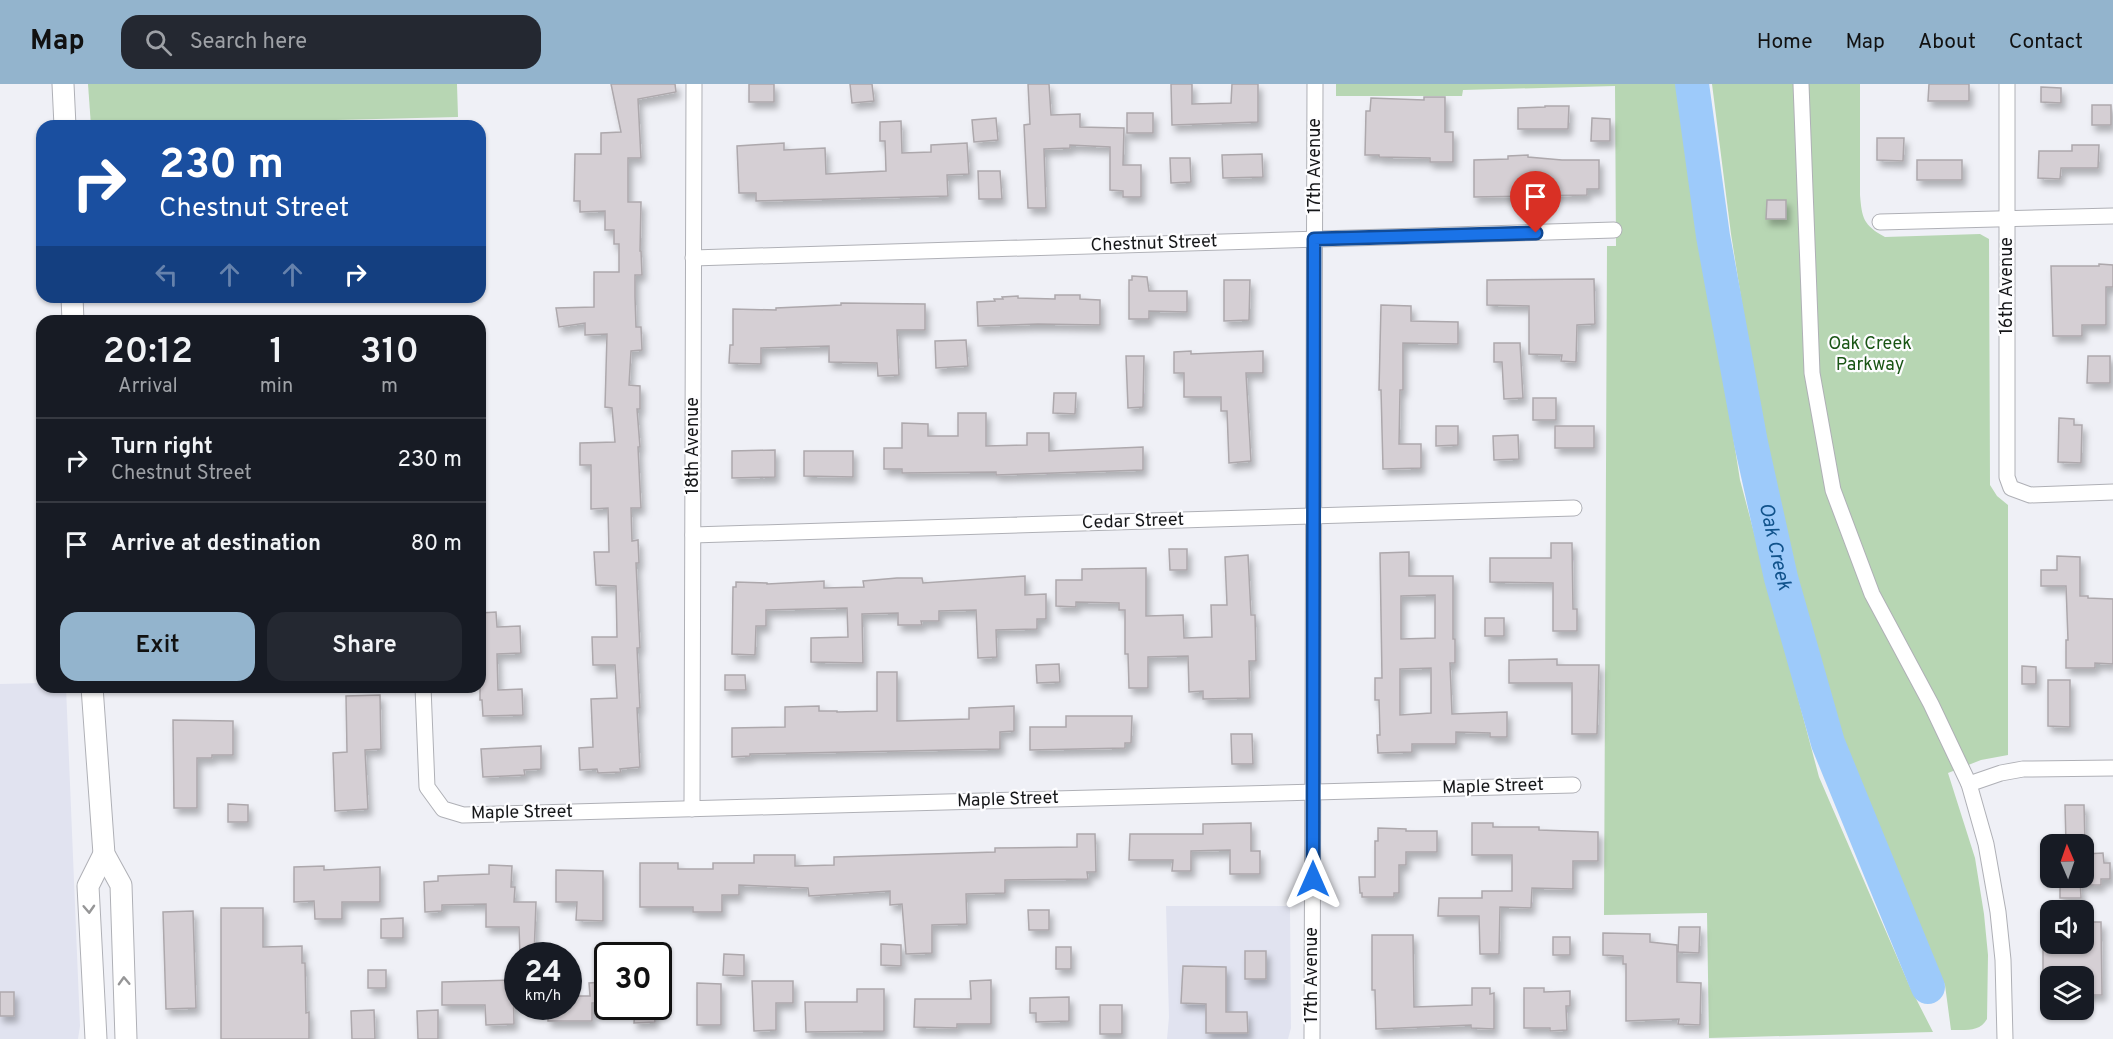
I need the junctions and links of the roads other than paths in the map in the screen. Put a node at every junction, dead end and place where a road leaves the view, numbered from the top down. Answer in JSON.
{"nodes":[{"id":1,"x":63,"y":84,"type":"edge"},
{"id":2,"x":694,"y":84,"type":"edge"},
{"id":3,"x":1315,"y":84,"type":"edge"},
{"id":4,"x":1801,"y":84,"type":"edge"},
{"id":5,"x":2007,"y":84,"type":"edge"},
{"id":6,"x":65,"y":120,"type":"edge"},
{"id":7,"x":2113,"y":216,"type":"edge"},
{"id":8,"x":2007,"y":219,"type":"junction"},
{"id":9,"x":1880,"y":222,"type":"dead end"},
{"id":10,"x":1614,"y":230,"type":"dead end"},
{"id":11,"x":1314,"y":239,"type":"junction"},
{"id":12,"x":693,"y":258,"type":"junction"},
{"id":13,"x":2113,"y":492,"type":"edge"},
{"id":14,"x":1574,"y":508,"type":"dead end"},
{"id":15,"x":1314,"y":516,"type":"junction"},
{"id":16,"x":693,"y":535,"type":"junction"},
{"id":17,"x":92,"y":693,"type":"edge"},
{"id":18,"x":423,"y":693,"type":"edge"},
{"id":19,"x":2113,"y":768,"type":"edge"},
{"id":20,"x":1969,"y":784,"type":"junction"},
{"id":21,"x":1573,"y":785,"type":"dead end"},
{"id":22,"x":1313,"y":792,"type":"junction"},
{"id":23,"x":692,"y":809,"type":"junction"},
{"id":24,"x":104,"y":854,"type":"junction"},
{"id":25,"x":128,"y":1037,"type":"edge"},
{"id":26,"x":96,"y":1039,"type":"edge"},
{"id":27,"x":1312,"y":1039,"type":"edge"},
{"id":28,"x":2005,"y":1039,"type":"edge"}],
"edges":[{"from":1,"to":6,"type":"main road"},
{"from":2,"to":12,"type":"street","name":"18th Avenue"},
{"from":3,"to":11,"type":"street","name":"17th Avenue"},
{"from":4,"to":20,"type":"street"},
{"from":5,"to":8,"type":"street","name":"16th Avenue"},
{"from":7,"to":8,"type":"street"},
{"from":8,"to":9,"type":"street"},
{"from":8,"to":13,"type":"street","name":"16th Avenue"},
{"from":10,"to":11,"type":"street","name":"Chestnut Street"},
{"from":11,"to":12,"type":"street","name":"Chestnut Street"},
{"from":11,"to":15,"type":"street","name":"17th Avenue"},
{"from":12,"to":16,"type":"street","name":"18th Avenue"},
{"from":14,"to":15,"type":"street","name":"Cedar Street"},
{"from":15,"to":16,"type":"street","name":"Cedar Street"},
{"from":15,"to":22,"type":"street","name":"17th Avenue"},
{"from":16,"to":23,"type":"street","name":"18th Avenue"},
{"from":17,"to":24,"type":"main road"},
{"from":18,"to":23,"type":"street","name":"Maple Street"},
{"from":19,"to":20,"type":"street"},
{"from":20,"to":28,"type":"street"},
{"from":21,"to":22,"type":"street","name":"Maple Street"},
{"from":22,"to":23,"type":"street","name":"Maple Street"},
{"from":22,"to":27,"type":"street","name":"17th Avenue"},
{"from":25,"to":24,"type":"main road","one_way":true},
{"from":24,"to":26,"type":"main road","one_way":true}]}
